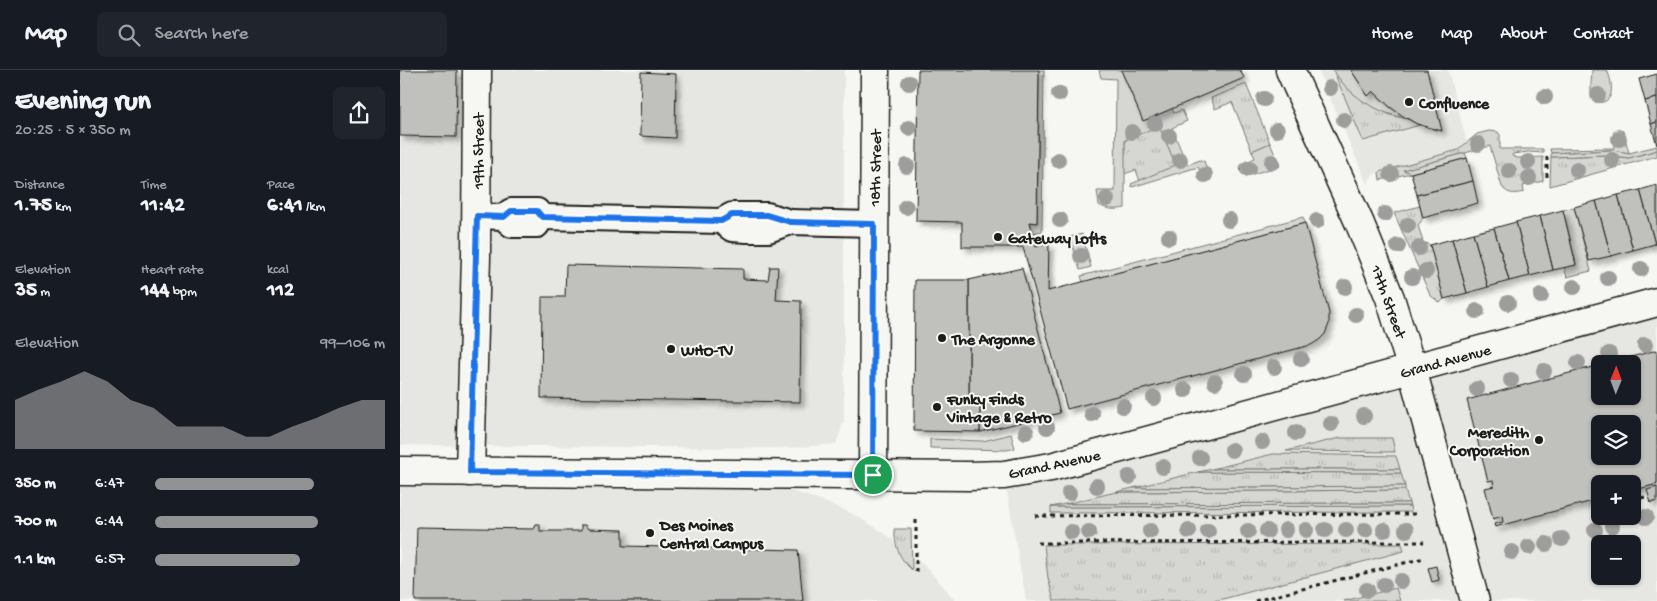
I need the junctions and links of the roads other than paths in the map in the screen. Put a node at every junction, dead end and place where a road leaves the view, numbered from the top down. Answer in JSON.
{"nodes":[{"id":1,"x":477,"y":70,"type":"edge"},
{"id":2,"x":875,"y":70,"type":"edge"},
{"id":3,"x":1290,"y":70,"type":"edge"},
{"id":4,"x":477,"y":216,"type":"junction"},
{"id":5,"x":874,"y":224,"type":"junction"},
{"id":6,"x":1657,"y":302,"type":"edge"},
{"id":7,"x":1412,"y":368,"type":"junction"},
{"id":8,"x":400,"y":471,"type":"edge"},
{"id":9,"x":470,"y":472,"type":"junction"},
{"id":10,"x":873,"y":475,"type":"junction"},
{"id":11,"x":1475,"y":601,"type":"edge"}],
"edges":[{"from":1,"to":4,"type":"main road","name":"19th Street"},
{"from":2,"to":5,"type":"main road","name":"18th Street"},
{"from":3,"to":7,"type":"main road","name":"17th Street"},
{"from":4,"to":5,"type":"lane"},
{"from":4,"to":9,"type":"main road","name":"19th Street"},
{"from":5,"to":10,"type":"main road","name":"18th Street"},
{"from":6,"to":7,"type":"main road","name":"Grand Avenue"},
{"from":7,"to":10,"type":"main road","name":"Grand Avenue"},
{"from":7,"to":11,"type":"main road","name":"17th Street"},
{"from":8,"to":9,"type":"main road","name":"Grand Avenue"},
{"from":9,"to":10,"type":"main road","name":"Grand Avenue"}]}
